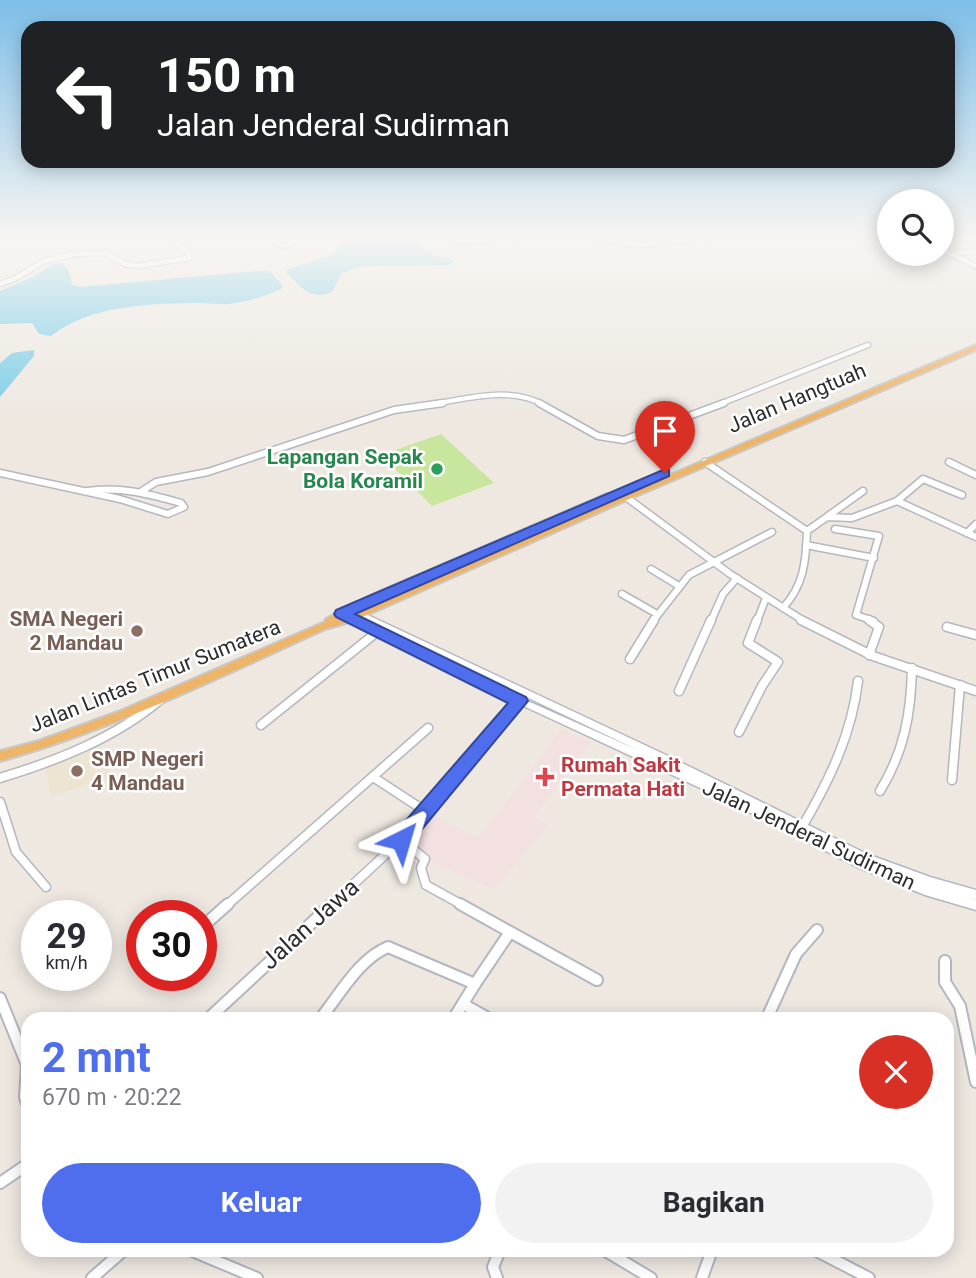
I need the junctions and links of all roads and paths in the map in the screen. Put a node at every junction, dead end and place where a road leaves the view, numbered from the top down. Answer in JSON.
{"nodes":[{"id":1,"x":868,"y":345,"type":"dead end"},
{"id":2,"x":975,"y":347,"type":"edge"},
{"id":3,"x":933,"y":362,"type":"junction"},
{"id":4,"x":705,"y":462,"type":"junction"},
{"id":5,"x":949,"y":462,"type":"dead end"},
{"id":6,"x":0,"y":472,"type":"edge"},
{"id":7,"x":976,"y":475,"type":"edge"},
{"id":8,"x":87,"y":491,"type":"junction"},
{"id":9,"x":142,"y":491,"type":"junction"},
{"id":10,"x":863,"y":491,"type":"dead end"},
{"id":11,"x":961,"y":495,"type":"dead end"},
{"id":12,"x":626,"y":497,"type":"junction"},
{"id":13,"x":897,"y":501,"type":"junction"},
{"id":14,"x":827,"y":517,"type":"junction"},
{"id":15,"x":976,"y":524,"type":"edge"},
{"id":16,"x":552,"y":526,"type":"junction"},
{"id":17,"x":835,"y":529,"type":"dead end"},
{"id":18,"x":807,"y":531,"type":"junction"},
{"id":19,"x":772,"y":532,"type":"dead end"},
{"id":20,"x":967,"y":533,"type":"junction"},
{"id":21,"x":976,"y":537,"type":"edge"},
{"id":22,"x":806,"y":545,"type":"junction"},
{"id":23,"x":873,"y":558,"type":"junction"},
{"id":24,"x":711,"y":561,"type":"junction"},
{"id":25,"x":651,"y":569,"type":"dead end"},
{"id":26,"x":737,"y":578,"type":"junction"},
{"id":27,"x":679,"y":586,"type":"junction"},
{"id":28,"x":622,"y":594,"type":"dead end"},
{"id":29,"x":766,"y":598,"type":"junction"},
{"id":30,"x":783,"y":608,"type":"junction"},
{"id":31,"x":351,"y":614,"type":"junction"},
{"id":32,"x":657,"y":614,"type":"junction"},
{"id":33,"x":322,"y":626,"type":"joint"},
{"id":34,"x":947,"y":627,"type":"dead end"},
{"id":35,"x":377,"y":632,"type":"junction"},
{"id":36,"x":976,"y":635,"type":"edge"},
{"id":37,"x":869,"y":655,"type":"junction"},
{"id":38,"x":630,"y":659,"type":"dead end"},
{"id":39,"x":912,"y":668,"type":"junction"},
{"id":40,"x":485,"y":679,"type":"junction"},
{"id":41,"x":858,"y":681,"type":"dead end"},
{"id":42,"x":960,"y":685,"type":"junction"},
{"id":43,"x":679,"y":691,"type":"dead end"},
{"id":44,"x":976,"y":691,"type":"edge"},
{"id":45,"x":163,"y":697,"type":"junction"},
{"id":46,"x":520,"y":701,"type":"junction"},
{"id":47,"x":261,"y":725,"type":"dead end"},
{"id":48,"x":428,"y":728,"type":"dead end"},
{"id":49,"x":739,"y":732,"type":"dead end"},
{"id":50,"x":0,"y":755,"type":"edge"},
{"id":51,"x":373,"y":777,"type":"junction"},
{"id":52,"x":0,"y":778,"type":"edge"},
{"id":53,"x":952,"y":780,"type":"dead end"},
{"id":54,"x":880,"y":791,"type":"dead end"},
{"id":55,"x":0,"y":802,"type":"edge"},
{"id":56,"x":425,"y":811,"type":"junction"},
{"id":57,"x":802,"y":827,"type":"junction"},
{"id":58,"x":401,"y":840,"type":"junction"},
{"id":59,"x":47,"y":887,"type":"dead end"},
{"id":60,"x":950,"y":892,"type":"junction"},
{"id":61,"x":976,"y":895,"type":"edge"},
{"id":62,"x":976,"y":905,"type":"edge"},
{"id":63,"x":217,"y":914,"type":"edge"},
{"id":64,"x":817,"y":930,"type":"dead end"},
{"id":65,"x":510,"y":932,"type":"junction"},
{"id":66,"x":944,"y":961,"type":"dead end"},
{"id":67,"x":597,"y":980,"type":"dead end"},
{"id":68,"x":475,"y":984,"type":"junction"},
{"id":69,"x":0,"y":998,"type":"edge"},
{"id":70,"x":463,"y":1004,"type":"junction"},
{"id":71,"x":215,"y":1012,"type":"edge"},
{"id":72,"x":326,"y":1012,"type":"edge"},
{"id":73,"x":458,"y":1012,"type":"edge"},
{"id":74,"x":477,"y":1012,"type":"edge"},
{"id":75,"x":770,"y":1012,"type":"edge"},
{"id":76,"x":21,"y":1050,"type":"edge"},
{"id":77,"x":976,"y":1082,"type":"edge"},
{"id":78,"x":21,"y":1169,"type":"edge"},
{"id":79,"x":0,"y":1183,"type":"edge"},
{"id":80,"x":116,"y":1257,"type":"edge"},
{"id":81,"x":207,"y":1257,"type":"edge"},
{"id":82,"x":497,"y":1257,"type":"edge"},
{"id":83,"x":616,"y":1257,"type":"edge"},
{"id":84,"x":710,"y":1257,"type":"edge"},
{"id":85,"x":828,"y":1257,"type":"edge"},
{"id":86,"x":92,"y":1278,"type":"edge"},
{"id":87,"x":257,"y":1278,"type":"edge"},
{"id":88,"x":497,"y":1278,"type":"edge"},
{"id":89,"x":651,"y":1278,"type":"edge"},
{"id":90,"x":702,"y":1278,"type":"edge"},
{"id":91,"x":869,"y":1278,"type":"edge"}],
"edges":[{"from":1,"to":9,"type":"street"},
{"from":2,"to":3,"type":"highway","name":"Jalan Hangtuah"},
{"from":3,"to":4,"type":"highway","name":"Jalan Hangtuah"},
{"from":3,"to":16,"type":"highway","name":"Jalan Hangtuah"},
{"from":4,"to":12,"type":"highway","name":"Jalan Hangtuah"},
{"from":4,"to":18,"type":"street"},
{"from":5,"to":7,"type":"street"},
{"from":6,"to":8,"type":"street"},
{"from":8,"to":9,"type":"street"},
{"from":8,"to":9,"type":"street"},
{"from":10,"to":14,"type":"street"},
{"from":11,"to":13,"type":"street"},
{"from":12,"to":16,"type":"highway","name":"Jalan Hangtuah"},
{"from":12,"to":24,"type":"street"},
{"from":13,"to":14,"type":"street"},
{"from":13,"to":20,"type":"street"},
{"from":14,"to":18,"type":"street"},
{"from":15,"to":20,"type":"street"},
{"from":16,"to":31,"type":"highway","name":"Jalan Hangtuah"},
{"from":17,"to":23,"type":"street"},
{"from":18,"to":22,"type":"street"},
{"from":19,"to":24,"type":"street"},
{"from":20,"to":21,"type":"street"},
{"from":22,"to":23,"type":"street"},
{"from":22,"to":30,"type":"street"},
{"from":23,"to":37,"type":"street"},
{"from":24,"to":26,"type":"street"},
{"from":24,"to":27,"type":"street"},
{"from":25,"to":27,"type":"street"},
{"from":26,"to":29,"type":"street"},
{"from":26,"to":43,"type":"street"},
{"from":27,"to":32,"type":"street"},
{"from":28,"to":32,"type":"street"},
{"from":29,"to":30,"type":"street"},
{"from":29,"to":49,"type":"street"},
{"from":30,"to":37,"type":"street"},
{"from":31,"to":33,"type":"highway","name":"Jalan Hangtuah"},
{"from":31,"to":35,"type":"street","name":"Jalan Jenderal Sudirman"},
{"from":31,"to":40,"type":"street","name":"Jalan Jenderal Sudirman"},
{"from":32,"to":38,"type":"street"},
{"from":33,"to":45,"type":"highway","name":"Jalan Lintas Timur Sumatera"},
{"from":34,"to":36,"type":"street"},
{"from":35,"to":40,"type":"street","name":"Jalan Jenderal Sudirman"},
{"from":35,"to":47,"type":"street"},
{"from":37,"to":39,"type":"street"},
{"from":39,"to":42,"type":"street"},
{"from":39,"to":54,"type":"street"},
{"from":40,"to":46,"type":"street","name":"Jalan Jenderal Sudirman"},
{"from":40,"to":57,"type":"street","name":"Jalan Jenderal Sudirman"},
{"from":41,"to":57,"type":"street"},
{"from":42,"to":44,"type":"street"},
{"from":42,"to":53,"type":"street"},
{"from":45,"to":50,"type":"highway","name":"Jalan Lintas Timur Sumatera"},
{"from":45,"to":52,"type":"street"},
{"from":46,"to":56,"type":"street","name":"Jalan Jawa"},
{"from":46,"to":60,"type":"street","name":"Jalan Jenderal Sudirman"},
{"from":48,"to":51,"type":"street"},
{"from":51,"to":56,"type":"street"},
{"from":51,"to":63,"type":"street"},
{"from":55,"to":59,"type":"street"},
{"from":56,"to":58,"type":"street","name":"Jalan Jawa"},
{"from":57,"to":60,"type":"street","name":"Jalan Jenderal Sudirman"},
{"from":58,"to":65,"type":"street"},
{"from":58,"to":71,"type":"street","name":"Jalan Jawa"},
{"from":60,"to":61,"type":"street","name":"Jalan Jenderal Sudirman"},
{"from":60,"to":62,"type":"street","name":"Jalan Jenderal Sudirman"},
{"from":64,"to":75,"type":"street"},
{"from":65,"to":67,"type":"street"},
{"from":65,"to":68,"type":"street"},
{"from":66,"to":77,"type":"street"},
{"from":68,"to":70,"type":"street"},
{"from":68,"to":72,"type":"street"},
{"from":69,"to":76,"type":"street"},
{"from":70,"to":73,"type":"street"},
{"from":70,"to":74,"type":"street"},
{"from":78,"to":79,"type":"street"},
{"from":80,"to":86,"type":"street"},
{"from":81,"to":87,"type":"street"},
{"from":82,"to":88,"type":"street"},
{"from":83,"to":89,"type":"street"},
{"from":84,"to":90,"type":"street"},
{"from":85,"to":91,"type":"street"}]}
